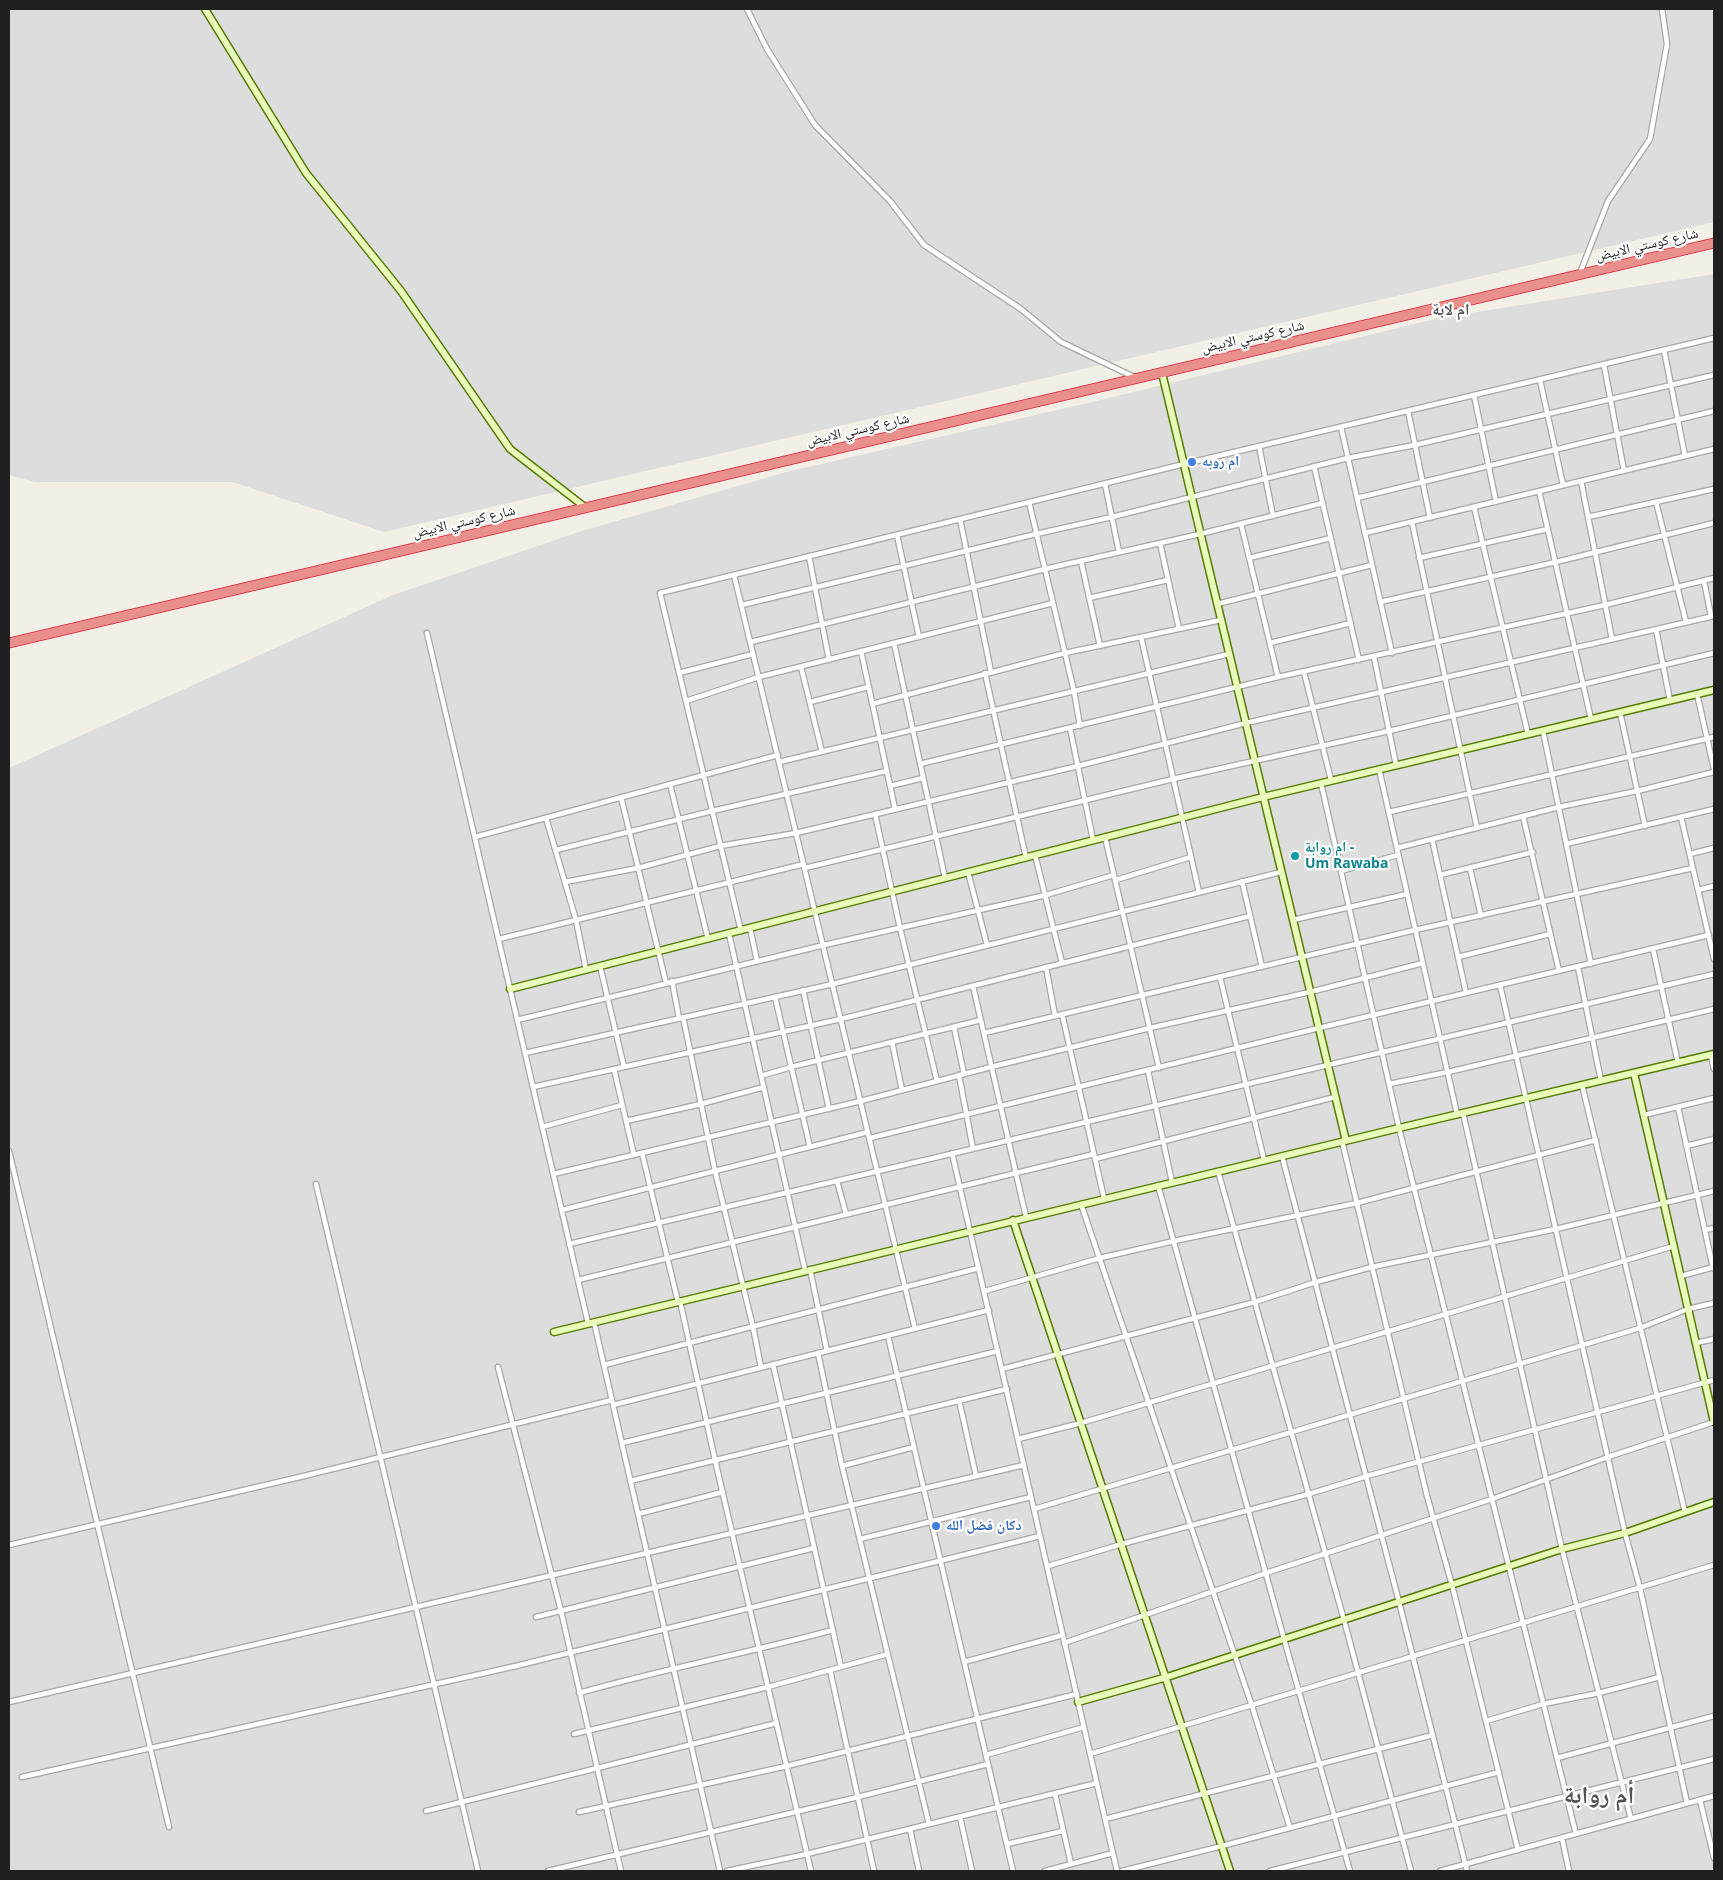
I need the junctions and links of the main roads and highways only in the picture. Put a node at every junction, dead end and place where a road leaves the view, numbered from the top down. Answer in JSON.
{"nodes":[{"id":1,"x":1714,"y":243,"type":"edge"},
{"id":2,"x":9,"y":642,"type":"edge"}],
"edges":[{"from":1,"to":2,"type":"highway","name":"شارع كوستي الابيض"}]}
